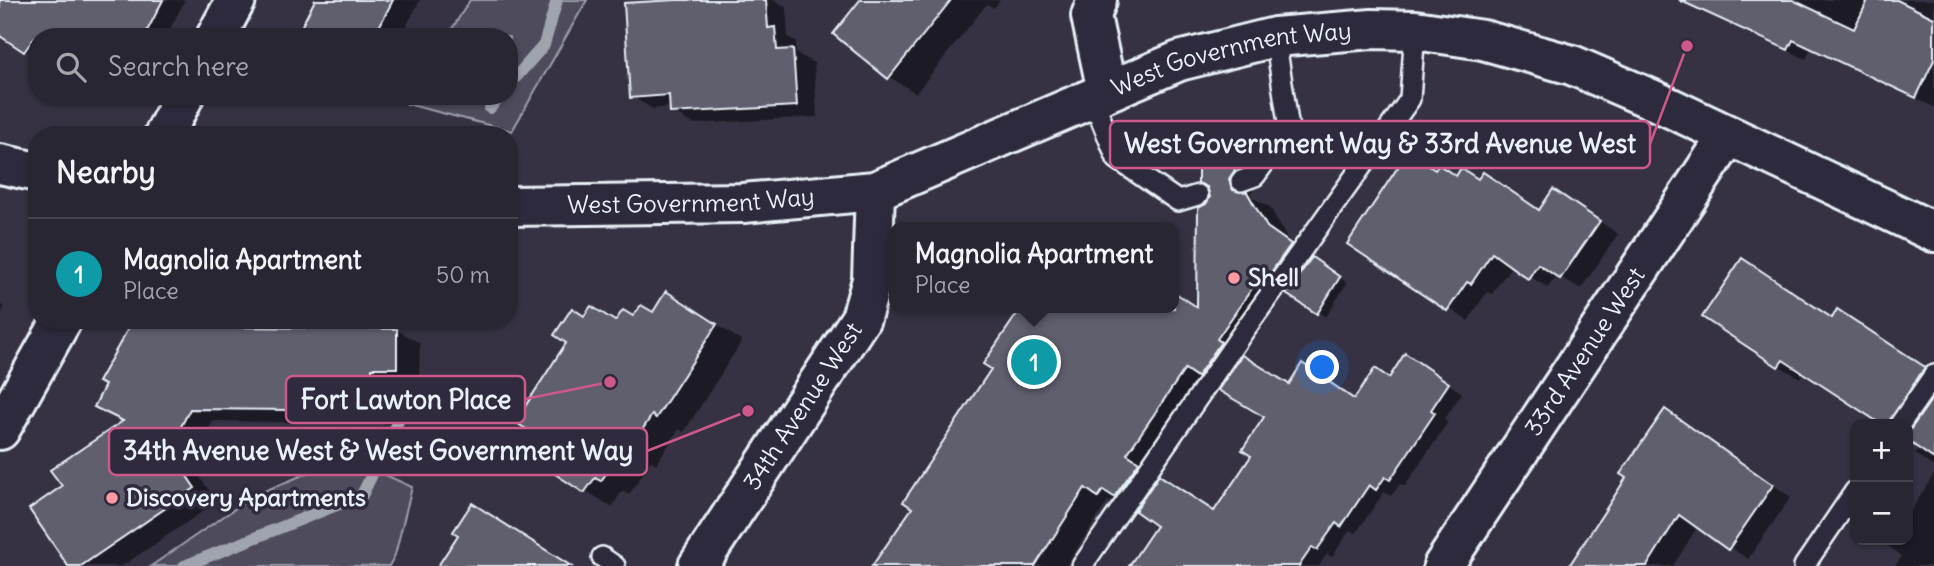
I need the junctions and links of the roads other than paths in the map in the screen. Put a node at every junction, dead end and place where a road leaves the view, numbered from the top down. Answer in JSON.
{"nodes":[{"id":1,"x":236,"y":0,"type":"edge"},
{"id":2,"x":1097,"y":0,"type":"edge"},
{"id":3,"x":221,"y":28,"type":"edge"},
{"id":4,"x":1415,"y":30,"type":"junction"},
{"id":5,"x":1275,"y":37,"type":"junction"},
{"id":6,"x":1099,"y":94,"type":"junction"},
{"id":7,"x":179,"y":105,"type":"edge"},
{"id":8,"x":169,"y":126,"type":"edge"},
{"id":9,"x":1728,"y":136,"type":"junction"},
{"id":10,"x":0,"y":164,"type":"edge"},
{"id":11,"x":28,"y":170,"type":"edge"},
{"id":12,"x":1241,"y":181,"type":"dead end"},
{"id":13,"x":875,"y":191,"type":"junction"},
{"id":14,"x":1198,"y":195,"type":"dead end"},
{"id":15,"x":518,"y":206,"type":"edge"},
{"id":16,"x":1934,"y":232,"type":"edge"},
{"id":17,"x":57,"y":329,"type":"edge"},
{"id":18,"x":1934,"y":375,"type":"edge"},
{"id":19,"x":1903,"y":419,"type":"edge"},
{"id":20,"x":0,"y":430,"type":"edge"},
{"id":21,"x":1850,"y":498,"type":"edge"},
{"id":22,"x":698,"y":566,"type":"edge"},
{"id":23,"x":1082,"y":566,"type":"edge"},
{"id":24,"x":1443,"y":566,"type":"edge"},
{"id":25,"x":1804,"y":566,"type":"edge"}],
"edges":[{"from":1,"to":3,"type":"main road"},
{"from":2,"to":6,"type":"main road"},
{"from":4,"to":5,"type":"main road","name":"West Government Way"},
{"from":4,"to":9,"type":"main road","name":"West Government Way"},
{"from":4,"to":23,"type":"lane"},
{"from":5,"to":6,"type":"main road","name":"West Government Way"},
{"from":5,"to":12,"type":"lane"},
{"from":6,"to":13,"type":"main road","name":"West Government Way"},
{"from":6,"to":14,"type":"lane"},
{"from":7,"to":8,"type":"main road"},
{"from":9,"to":16,"type":"main road","name":"West Government Way"},
{"from":9,"to":24,"type":"main road","name":"33rd Avenue West"},
{"from":10,"to":11,"type":"main road"},
{"from":13,"to":15,"type":"main road","name":"West Government Way"},
{"from":13,"to":22,"type":"main road","name":"34th Avenue West"},
{"from":17,"to":20,"type":"main road"},
{"from":18,"to":19,"type":"lane"},
{"from":21,"to":25,"type":"lane"}]}
